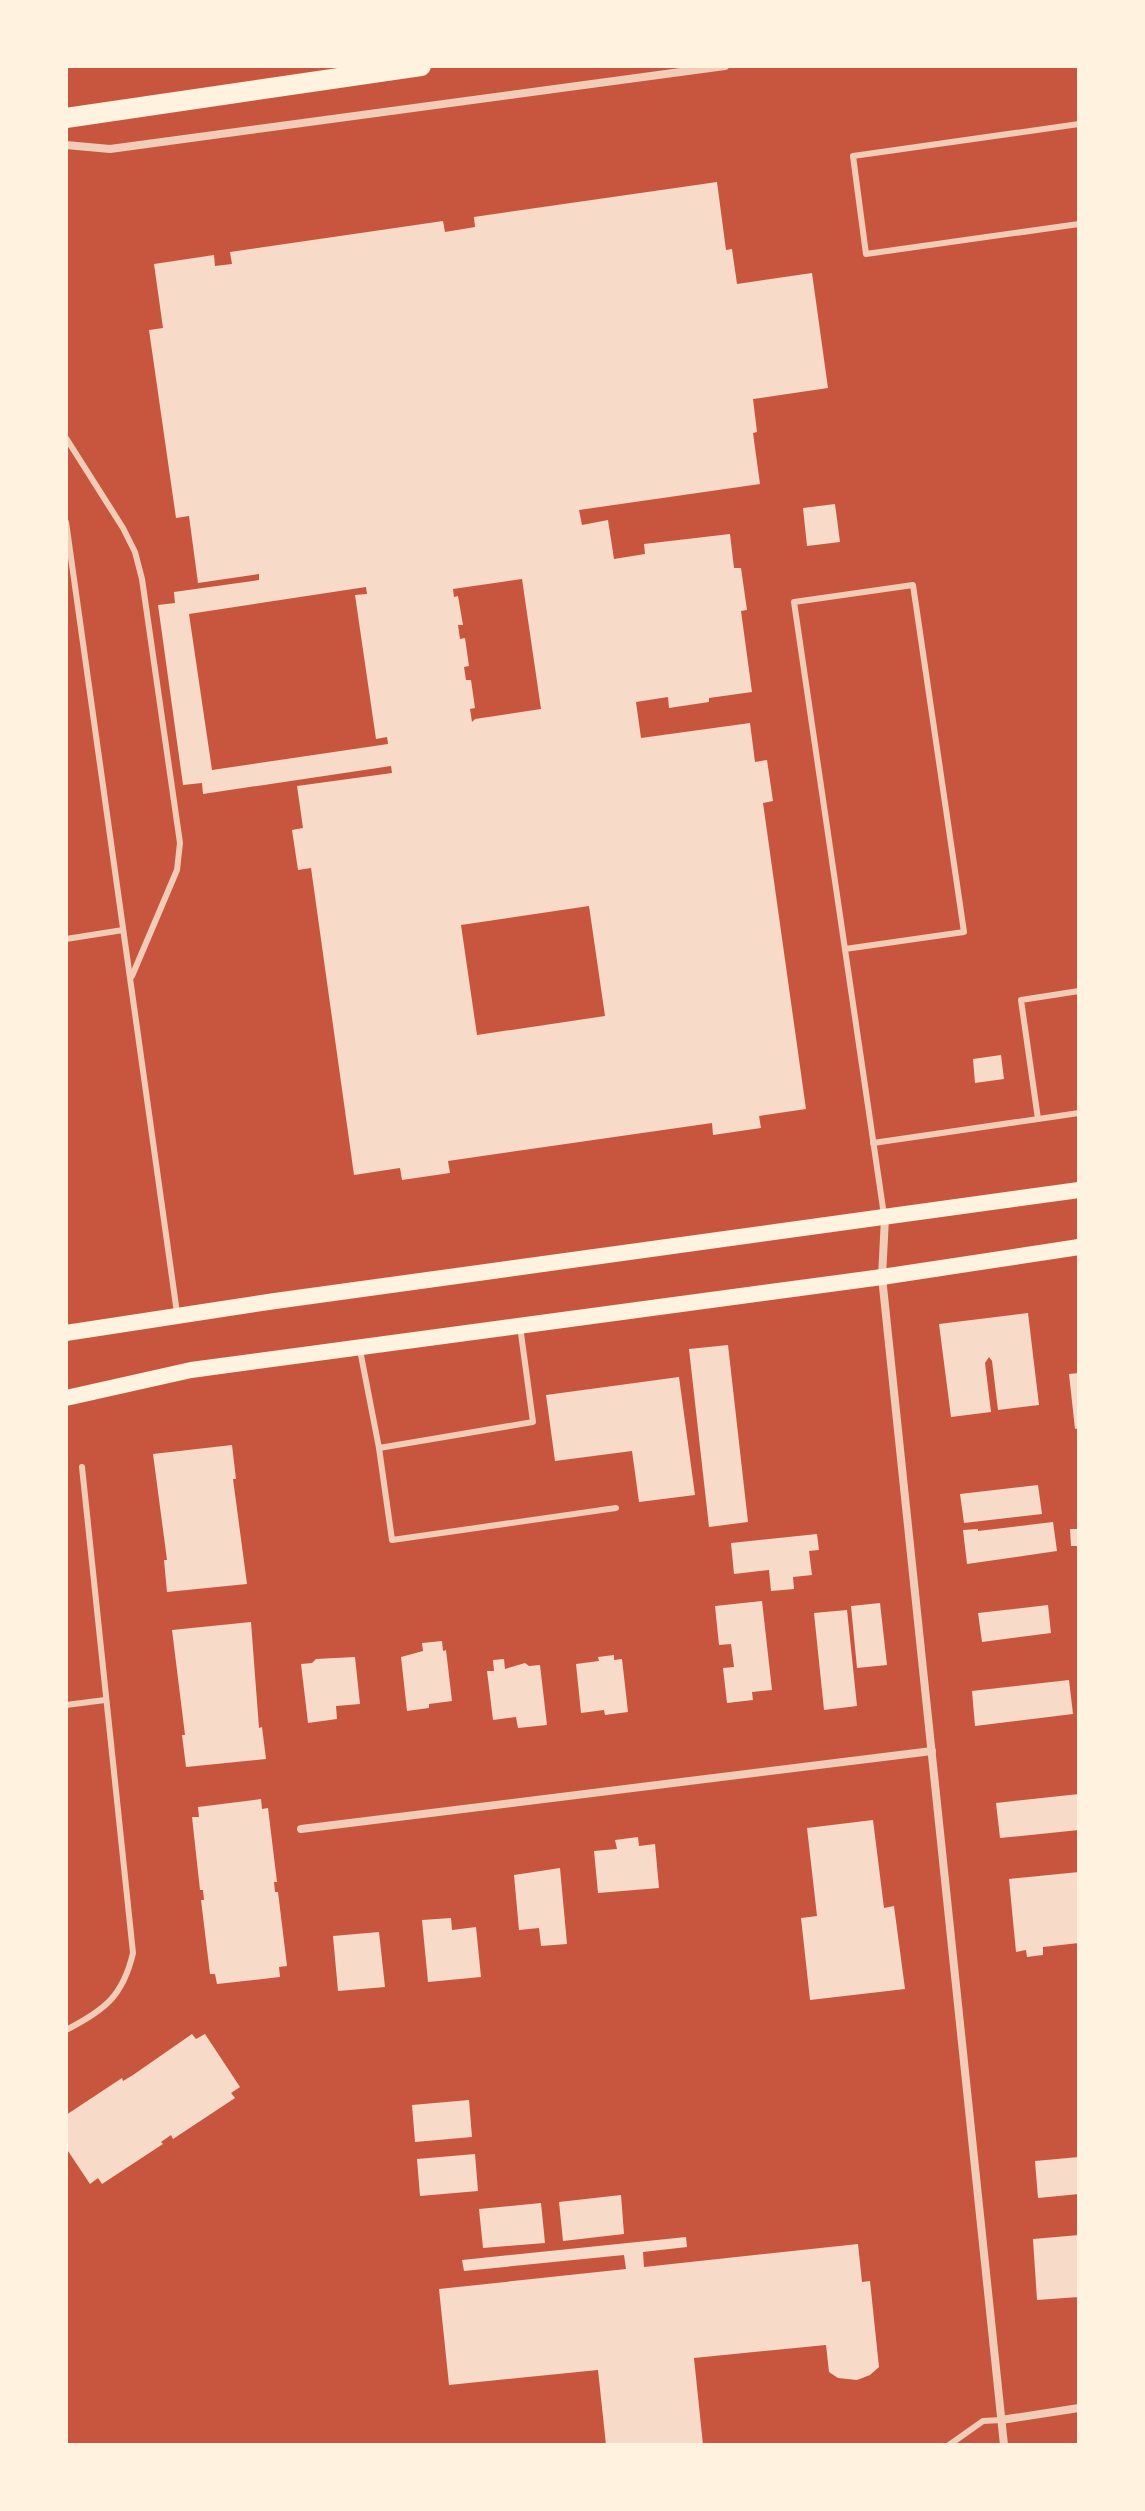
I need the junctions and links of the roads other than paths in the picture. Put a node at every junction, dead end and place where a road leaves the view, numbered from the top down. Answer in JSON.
{"nodes":[{"id":1,"x":421,"y":66,"type":"edge"},
{"id":2,"x":725,"y":66,"type":"edge"},
{"id":3,"x":66,"y":118,"type":"edge"},
{"id":4,"x":1079,"y":124,"type":"edge"},
{"id":5,"x":66,"y":145,"type":"edge"},
{"id":6,"x":1079,"y":224,"type":"edge"},
{"id":7,"x":66,"y":438,"type":"edge"},
{"id":8,"x":66,"y":522,"type":"edge"},
{"id":9,"x":123,"y":930,"type":"junction"},
{"id":10,"x":66,"y":939,"type":"edge"},
{"id":11,"x":845,"y":949,"type":"junction"},
{"id":12,"x":130,"y":980,"type":"junction"},
{"id":13,"x":1079,"y":991,"type":"edge"},
{"id":14,"x":1079,"y":1113,"type":"edge"},
{"id":15,"x":1038,"y":1119,"type":"junction"},
{"id":16,"x":873,"y":1143,"type":"junction"},
{"id":17,"x":1079,"y":1190,"type":"edge"},
{"id":18,"x":885,"y":1218,"type":"junction"},
{"id":19,"x":1079,"y":1247,"type":"edge"},
{"id":20,"x":882,"y":1277,"type":"junction"},
{"id":21,"x":177,"y":1317,"type":"junction"},
{"id":22,"x":520,"y":1325,"type":"junction"},
{"id":23,"x":66,"y":1333,"type":"edge"},
{"id":24,"x":360,"y":1347,"type":"junction"},
{"id":25,"x":66,"y":1398,"type":"edge"},
{"id":26,"x":379,"y":1448,"type":"junction"},
{"id":27,"x":82,"y":1467,"type":"dead end"},
{"id":28,"x":616,"y":1508,"type":"dead end"},
{"id":29,"x":105,"y":1700,"type":"junction"},
{"id":30,"x":66,"y":1705,"type":"edge"},
{"id":31,"x":932,"y":1751,"type":"junction"},
{"id":32,"x":301,"y":1829,"type":"dead end"},
{"id":33,"x":66,"y":2030,"type":"edge"},
{"id":34,"x":1079,"y":2408,"type":"edge"},
{"id":35,"x":1001,"y":2420,"type":"junction"},
{"id":36,"x":949,"y":2445,"type":"edge"},
{"id":37,"x":1004,"y":2445,"type":"edge"}],
"edges":[{"from":1,"to":3,"type":"main road"},
{"from":2,"to":5,"type":"street"},
{"from":4,"to":6,"type":"lane"},
{"from":7,"to":12,"type":"lane"},
{"from":8,"to":9,"type":"lane"},
{"from":9,"to":10,"type":"lane"},
{"from":9,"to":12,"type":"lane"},
{"from":11,"to":11,"type":"lane"},
{"from":11,"to":16,"type":"lane"},
{"from":12,"to":21,"type":"lane"},
{"from":13,"to":15,"type":"lane"},
{"from":14,"to":15,"type":"lane"},
{"from":15,"to":16,"type":"lane"},
{"from":16,"to":18,"type":"lane"},
{"from":17,"to":18,"type":"main road"},
{"from":18,"to":20,"type":"street"},
{"from":18,"to":21,"type":"main road"},
{"from":19,"to":20,"type":"main road"},
{"from":20,"to":22,"type":"main road"},
{"from":20,"to":31,"type":"street"},
{"from":21,"to":23,"type":"main road"},
{"from":22,"to":24,"type":"main road"},
{"from":22,"to":26,"type":"lane"},
{"from":24,"to":25,"type":"main road"},
{"from":24,"to":26,"type":"lane"},
{"from":26,"to":28,"type":"lane"},
{"from":27,"to":29,"type":"lane"},
{"from":29,"to":30,"type":"lane"},
{"from":29,"to":33,"type":"lane"},
{"from":31,"to":32,"type":"street"},
{"from":31,"to":35,"type":"street"},
{"from":34,"to":35,"type":"street"},
{"from":35,"to":36,"type":"lane"},
{"from":35,"to":37,"type":"street"}]}
